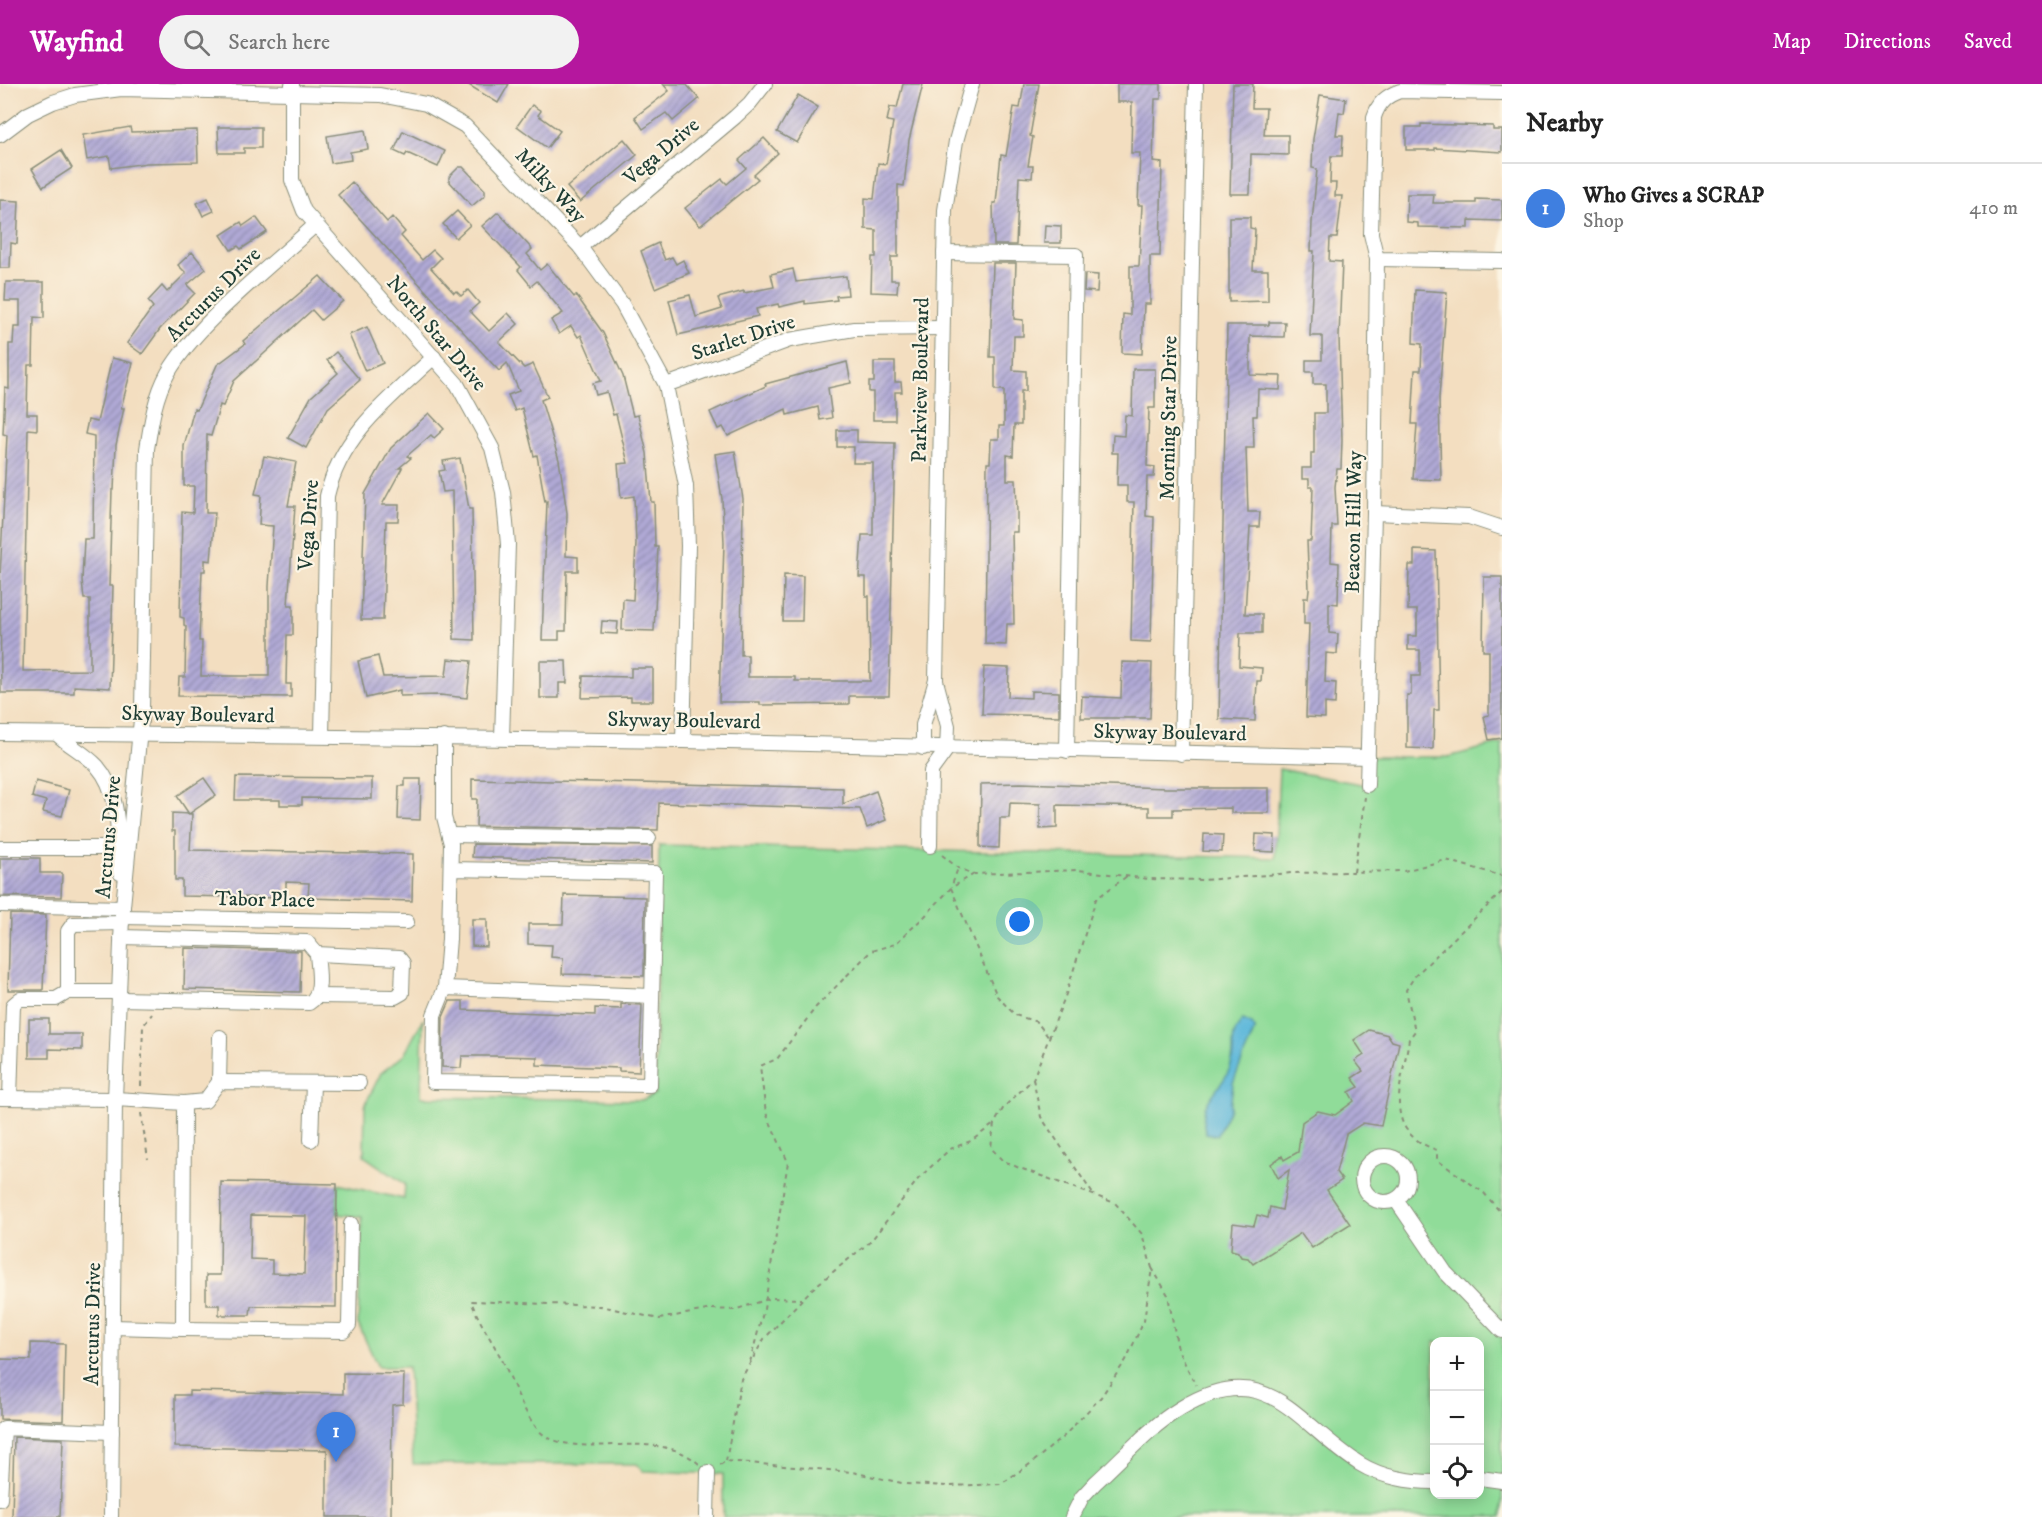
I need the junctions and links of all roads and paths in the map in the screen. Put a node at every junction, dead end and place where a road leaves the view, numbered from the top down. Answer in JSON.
{"nodes":[{"id":1,"x":765,"y":84,"type":"edge"},
{"id":2,"x":972,"y":84,"type":"edge"},
{"id":3,"x":1196,"y":84,"type":"edge"},
{"id":4,"x":291,"y":89,"type":"edge"},
{"id":5,"x":1502,"y":93,"type":"edge"},
{"id":6,"x":0,"y":135,"type":"edge"},
{"id":7,"x":315,"y":225,"type":"junction"},
{"id":8,"x":580,"y":247,"type":"junction"},
{"id":9,"x":944,"y":253,"type":"junction"},
{"id":10,"x":1377,"y":259,"type":"junction"},
{"id":11,"x":1502,"y":261,"type":"edge"},
{"id":12,"x":942,"y":328,"type":"junction"},
{"id":13,"x":434,"y":357,"type":"junction"},
{"id":14,"x":666,"y":385,"type":"junction"},
{"id":15,"x":1374,"y":513,"type":"junction"},
{"id":16,"x":1502,"y":528,"type":"edge"},
{"id":17,"x":936,"y":680,"type":"junction"},
{"id":18,"x":0,"y":733,"type":"edge"},
{"id":19,"x":57,"y":734,"type":"junction"},
{"id":20,"x":138,"y":735,"type":"junction"},
{"id":21,"x":322,"y":736,"type":"junction"},
{"id":22,"x":444,"y":737,"type":"junction"},
{"id":23,"x":502,"y":738,"type":"junction"},
{"id":24,"x":683,"y":741,"type":"junction"},
{"id":25,"x":923,"y":748,"type":"junction"},
{"id":26,"x":947,"y":749,"type":"junction"},
{"id":27,"x":1067,"y":751,"type":"junction"},
{"id":28,"x":1181,"y":753,"type":"junction"},
{"id":29,"x":1368,"y":757,"type":"junction"},
{"id":30,"x":1367,"y":785,"type":"joint"},
{"id":31,"x":449,"y":835,"type":"junction"},
{"id":32,"x":650,"y":838,"type":"dead end"},
{"id":33,"x":930,"y":846,"type":"joint"},
{"id":34,"x":0,"y":848,"type":"edge"},
{"id":35,"x":123,"y":848,"type":"junction"},
{"id":36,"x":958,"y":868,"type":"junction"},
{"id":37,"x":451,"y":869,"type":"junction"},
{"id":38,"x":1354,"y":872,"type":"junction"},
{"id":39,"x":974,"y":874,"type":"junction"},
{"id":40,"x":1127,"y":876,"type":"junction"},
{"id":41,"x":1502,"y":876,"type":"edge"},
{"id":42,"x":951,"y":888,"type":"junction"},
{"id":43,"x":1502,"y":892,"type":"edge"},
{"id":44,"x":0,"y":905,"type":"edge"},
{"id":45,"x":122,"y":921,"type":"junction"},
{"id":46,"x":407,"y":922,"type":"dead end"},
{"id":47,"x":318,"y":954,"type":"junction"},
{"id":48,"x":445,"y":988,"type":"junction"},
{"id":49,"x":68,"y":992,"type":"junction"},
{"id":50,"x":119,"y":996,"type":"junction"},
{"id":51,"x":316,"y":996,"type":"junction"},
{"id":52,"x":652,"y":996,"type":"junction"},
{"id":53,"x":158,"y":1000,"type":"junction"},
{"id":54,"x":220,"y":1037,"type":"dead end"},
{"id":55,"x":1049,"y":1038,"type":"junction"},
{"id":56,"x":1033,"y":1079,"type":"junction"},
{"id":57,"x":219,"y":1082,"type":"junction"},
{"id":58,"x":313,"y":1083,"type":"junction"},
{"id":59,"x":359,"y":1083,"type":"dead end"},
{"id":60,"x":5,"y":1098,"type":"edge"},
{"id":61,"x":115,"y":1099,"type":"junction"},
{"id":62,"x":139,"y":1100,"type":"junction"},
{"id":63,"x":184,"y":1102,"type":"junction"},
{"id":64,"x":993,"y":1124,"type":"junction"},
{"id":65,"x":311,"y":1140,"type":"dead end"},
{"id":66,"x":148,"y":1159,"type":"dead end"},
{"id":67,"x":1093,"y":1194,"type":"junction"},
{"id":68,"x":1396,"y":1200,"type":"dead end"},
{"id":69,"x":1502,"y":1214,"type":"edge"},
{"id":70,"x":351,"y":1224,"type":"dead end"},
{"id":71,"x":1152,"y":1268,"type":"junction"},
{"id":72,"x":802,"y":1299,"type":"junction"},
{"id":73,"x":765,"y":1300,"type":"junction"},
{"id":74,"x":113,"y":1327,"type":"junction"},
{"id":75,"x":183,"y":1329,"type":"junction"},
{"id":76,"x":1502,"y":1331,"type":"edge"},
{"id":77,"x":750,"y":1362,"type":"junction"},
{"id":78,"x":1198,"y":1399,"type":"junction"},
{"id":79,"x":2,"y":1428,"type":"edge"},
{"id":80,"x":112,"y":1432,"type":"junction"},
{"id":81,"x":726,"y":1461,"type":"junction"},
{"id":82,"x":708,"y":1472,"type":"junction"},
{"id":83,"x":1484,"y":1479,"type":"edge"},
{"id":84,"x":1502,"y":1481,"type":"edge"},
{"id":85,"x":1430,"y":1482,"type":"edge"},
{"id":86,"x":0,"y":1499,"type":"edge"},
{"id":87,"x":111,"y":1517,"type":"edge"},
{"id":88,"x":707,"y":1517,"type":"edge"},
{"id":89,"x":1072,"y":1517,"type":"edge"}],
"edges":[{"from":1,"to":8,"type":"street","name":"Vega Drive"},
{"from":2,"to":9,"type":"street","name":"Parkview Boulevard"},
{"from":3,"to":28,"type":"street","name":"Morning Star Drive"},
{"from":4,"to":6,"type":"street","name":"Milky Way"},
{"from":4,"to":7,"type":"street","name":"North Star Drive"},
{"from":4,"to":8,"type":"street","name":"Milky Way"},
{"from":5,"to":10,"type":"street","name":"Beacon Hill Way"},
{"from":7,"to":13,"type":"street","name":"North Star Drive"},
{"from":7,"to":20,"type":"street","name":"Arcturus Drive"},
{"from":8,"to":14,"type":"street","name":"Milky Way"},
{"from":9,"to":12,"type":"street","name":"Parkview Boulevard"},
{"from":9,"to":27,"type":"street"},
{"from":10,"to":11,"type":"street"},
{"from":10,"to":15,"type":"street","name":"Beacon Hill Way"},
{"from":12,"to":14,"type":"street","name":"Starlet Drive"},
{"from":12,"to":17,"type":"street","name":"Parkview Boulevard"},
{"from":13,"to":21,"type":"street","name":"Vega Drive"},
{"from":13,"to":23,"type":"street","name":"North Star Drive"},
{"from":14,"to":24,"type":"street","name":"Milky Way"},
{"from":15,"to":16,"type":"street"},
{"from":15,"to":29,"type":"street","name":"Beacon Hill Way"},
{"from":17,"to":25,"type":"street","name":"Parkview Boulevard"},
{"from":17,"to":26,"type":"street","name":"Parkview Boulevard"},
{"from":18,"to":19,"type":"street","name":"Skyway Boulevard"},
{"from":19,"to":20,"type":"street","name":"Skyway Boulevard"},
{"from":19,"to":35,"type":"street"},
{"from":20,"to":21,"type":"street","name":"Skyway Boulevard"},
{"from":20,"to":35,"type":"street","name":"Arcturus Drive"},
{"from":21,"to":22,"type":"street","name":"Skyway Boulevard"},
{"from":22,"to":23,"type":"street","name":"Skyway Boulevard"},
{"from":22,"to":31,"type":"street"},
{"from":23,"to":24,"type":"street","name":"Skyway Boulevard"},
{"from":24,"to":25,"type":"street","name":"Skyway Boulevard"},
{"from":25,"to":26,"type":"street","name":"Skyway Boulevard"},
{"from":26,"to":27,"type":"street","name":"Skyway Boulevard"},
{"from":26,"to":33,"type":"street"},
{"from":27,"to":28,"type":"street","name":"Skyway Boulevard"},
{"from":28,"to":29,"type":"street","name":"Skyway Boulevard"},
{"from":29,"to":30,"type":"street","name":"Beacon Hill Way"},
{"from":30,"to":38,"type":"path"},
{"from":31,"to":32,"type":"street"},
{"from":31,"to":37,"type":"street"},
{"from":33,"to":36,"type":"path"},
{"from":34,"to":35,"type":"street"},
{"from":35,"to":45,"type":"street","name":"Arcturus Drive"},
{"from":36,"to":39,"type":"path"},
{"from":36,"to":42,"type":"path"},
{"from":37,"to":48,"type":"street"},
{"from":37,"to":52,"type":"street"},
{"from":38,"to":40,"type":"path"},
{"from":38,"to":41,"type":"path"},
{"from":39,"to":40,"type":"path"},
{"from":39,"to":42,"type":"path"},
{"from":40,"to":55,"type":"path"},
{"from":42,"to":55,"type":"path"},
{"from":42,"to":73,"type":"path"},
{"from":43,"to":69,"type":"path"},
{"from":44,"to":45,"type":"street"},
{"from":45,"to":46,"type":"street","name":"Tabor Place"},
{"from":45,"to":47,"type":"street"},
{"from":45,"to":49,"type":"street"},
{"from":45,"to":50,"type":"street","name":"Arcturus Drive"},
{"from":47,"to":51,"type":"street"},
{"from":47,"to":51,"type":"street"},
{"from":48,"to":52,"type":"street"},
{"from":48,"to":52,"type":"street"},
{"from":49,"to":50,"type":"street"},
{"from":49,"to":60,"type":"street"},
{"from":50,"to":53,"type":"street"},
{"from":50,"to":61,"type":"street","name":"Arcturus Drive"},
{"from":51,"to":53,"type":"street"},
{"from":53,"to":62,"type":"path"},
{"from":54,"to":57,"type":"street"},
{"from":55,"to":56,"type":"path"},
{"from":56,"to":64,"type":"path"},
{"from":56,"to":67,"type":"path"},
{"from":57,"to":58,"type":"street"},
{"from":57,"to":63,"type":"street"},
{"from":58,"to":59,"type":"street"},
{"from":58,"to":65,"type":"street"},
{"from":60,"to":61,"type":"street"},
{"from":61,"to":62,"type":"street"},
{"from":61,"to":74,"type":"street","name":"Arcturus Drive"},
{"from":62,"to":63,"type":"street"},
{"from":62,"to":66,"type":"path"},
{"from":63,"to":75,"type":"street"},
{"from":64,"to":67,"type":"path"},
{"from":64,"to":72,"type":"path"},
{"from":67,"to":71,"type":"path"},
{"from":68,"to":76,"type":"street"},
{"from":70,"to":75,"type":"street"},
{"from":71,"to":78,"type":"path"},
{"from":71,"to":81,"type":"path"},
{"from":72,"to":73,"type":"path"},
{"from":72,"to":77,"type":"path"},
{"from":73,"to":77,"type":"path"},
{"from":73,"to":82,"type":"path"},
{"from":74,"to":75,"type":"street"},
{"from":74,"to":80,"type":"street","name":"Arcturus Drive"},
{"from":77,"to":81,"type":"path"},
{"from":78,"to":85,"type":"street"},
{"from":78,"to":89,"type":"street"},
{"from":79,"to":80,"type":"street"},
{"from":79,"to":86,"type":"street"},
{"from":80,"to":87,"type":"street","name":"Arcturus Drive"},
{"from":81,"to":82,"type":"path"},
{"from":82,"to":88,"type":"street"},
{"from":83,"to":84,"type":"street"}]}
